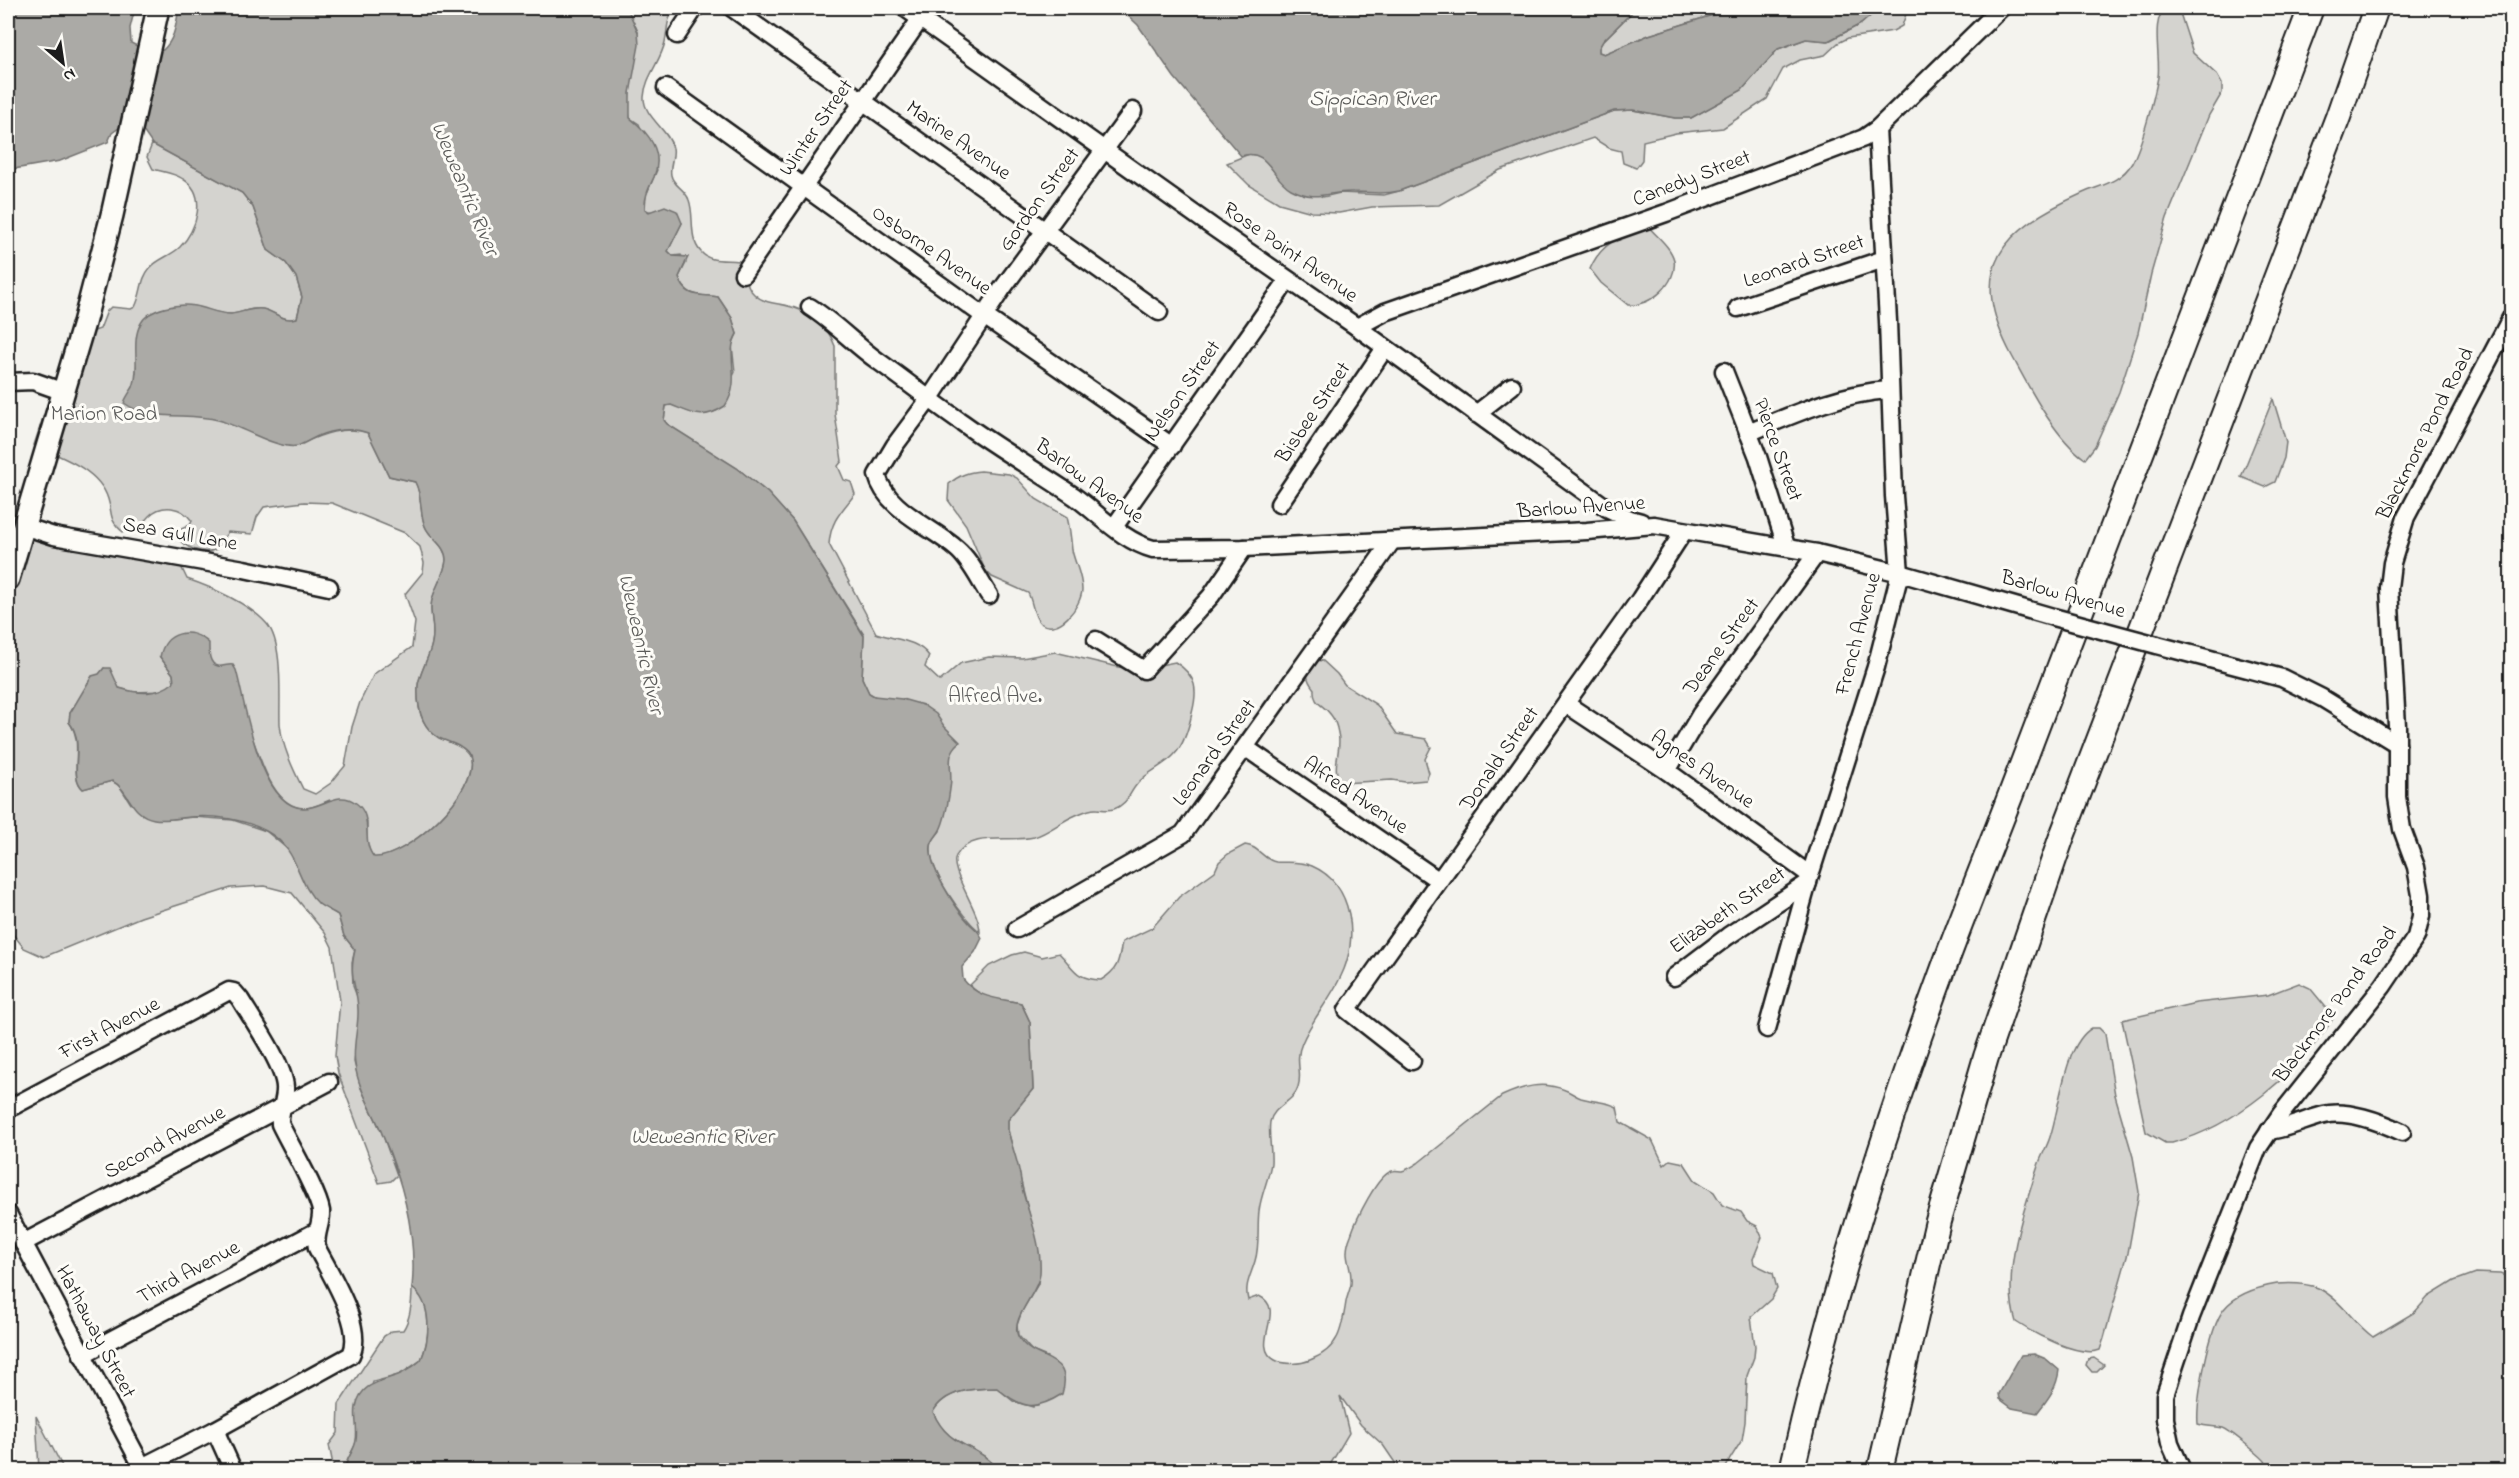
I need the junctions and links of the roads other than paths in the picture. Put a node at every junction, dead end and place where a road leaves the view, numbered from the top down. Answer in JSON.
{"nodes":[{"id":1,"x":158,"y":8,"type":"edge"},
{"id":2,"x":695,"y":8,"type":"edge"},
{"id":3,"x":732,"y":8,"type":"edge"},
{"id":4,"x":905,"y":8,"type":"edge"},
{"id":5,"x":2001,"y":8,"type":"edge"},
{"id":6,"x":2310,"y":8,"type":"edge"},
{"id":7,"x":2376,"y":8,"type":"edge"},
{"id":8,"x":924,"y":13,"type":"edge"},
{"id":9,"x":677,"y":35,"type":"dead end"},
{"id":10,"x":666,"y":88,"type":"dead end"},
{"id":11,"x":863,"y":102,"type":"junction"},
{"id":12,"x":1133,"y":111,"type":"dead end"},
{"id":13,"x":1877,"y":129,"type":"junction"},
{"id":14,"x":1104,"y":150,"type":"junction"},
{"id":15,"x":802,"y":187,"type":"junction"},
{"id":16,"x":1044,"y":231,"type":"junction"},
{"id":17,"x":1884,"y":259,"type":"junction"},
{"id":18,"x":742,"y":274,"type":"dead end"},
{"id":19,"x":1288,"y":280,"type":"junction"},
{"id":20,"x":810,"y":307,"type":"dead end"},
{"id":21,"x":1738,"y":308,"type":"dead end"},
{"id":22,"x":1159,"y":312,"type":"dead end"},
{"id":23,"x":984,"y":316,"type":"junction"},
{"id":24,"x":2511,"y":321,"type":"edge"},
{"id":25,"x":1357,"y":327,"type":"junction"},
{"id":26,"x":1385,"y":348,"type":"junction"},
{"id":27,"x":1724,"y":371,"type":"dead end"},
{"id":28,"x":8,"y":382,"type":"edge"},
{"id":29,"x":1512,"y":387,"type":"dead end"},
{"id":30,"x":1889,"y":390,"type":"junction"},
{"id":31,"x":64,"y":392,"type":"junction"},
{"id":32,"x":930,"y":398,"type":"junction"},
{"id":33,"x":1476,"y":414,"type":"junction"},
{"id":34,"x":1748,"y":432,"type":"junction"},
{"id":35,"x":1172,"y":447,"type":"junction"},
{"id":36,"x":1279,"y":504,"type":"dead end"},
{"id":37,"x":1654,"y":525,"type":"junction"},
{"id":38,"x":23,"y":526,"type":"junction"},
{"id":39,"x":1114,"y":526,"type":"junction"},
{"id":40,"x":1684,"y":531,"type":"junction"},
{"id":41,"x":1392,"y":541,"type":"junction"},
{"id":42,"x":1786,"y":546,"type":"junction"},
{"id":43,"x":1244,"y":548,"type":"junction"},
{"id":44,"x":1817,"y":553,"type":"junction"},
{"id":45,"x":1900,"y":573,"type":"junction"},
{"id":46,"x":8,"y":579,"type":"edge"},
{"id":47,"x":329,"y":587,"type":"dead end"},
{"id":48,"x":989,"y":595,"type":"dead end"},
{"id":49,"x":1096,"y":640,"type":"dead end"},
{"id":50,"x":1566,"y":704,"type":"junction"},
{"id":51,"x":2397,"y":744,"type":"junction"},
{"id":52,"x":1246,"y":748,"type":"junction"},
{"id":53,"x":1667,"y":771,"type":"junction"},
{"id":54,"x":1809,"y":879,"type":"junction"},
{"id":55,"x":1438,"y":880,"type":"junction"},
{"id":56,"x":1017,"y":929,"type":"dead end"},
{"id":57,"x":1674,"y":977,"type":"dead end"},
{"id":58,"x":1767,"y":1029,"type":"dead end"},
{"id":59,"x":1412,"y":1061,"type":"dead end"},
{"id":60,"x":328,"y":1082,"type":"dead end"},
{"id":61,"x":282,"y":1105,"type":"junction"},
{"id":62,"x":8,"y":1109,"type":"edge"},
{"id":63,"x":2269,"y":1131,"type":"junction"},
{"id":64,"x":2402,"y":1132,"type":"dead end"},
{"id":65,"x":8,"y":1214,"type":"edge"},
{"id":66,"x":317,"y":1231,"type":"junction"},
{"id":67,"x":23,"y":1243,"type":"junction"},
{"id":68,"x":82,"y":1355,"type":"junction"},
{"id":69,"x":1803,"y":1421,"type":"junction"},
{"id":70,"x":215,"y":1430,"type":"junction"},
{"id":71,"x":143,"y":1469,"type":"edge"},
{"id":72,"x":234,"y":1470,"type":"edge"},
{"id":73,"x":1780,"y":1470,"type":"edge"},
{"id":74,"x":1792,"y":1470,"type":"edge"},
{"id":75,"x":1880,"y":1470,"type":"edge"},
{"id":76,"x":2182,"y":1470,"type":"edge"}],
"edges":[{"from":1,"to":31,"type":"main road"},
{"from":2,"to":9,"type":"street"},
{"from":3,"to":11,"type":"street","name":"Marine Avenue"},
{"from":4,"to":8,"type":"street","name":"Rose Point Avenue"},
{"from":5,"to":13,"type":"street","name":"Canedy Street"},
{"from":6,"to":69,"type":"highway"},
{"from":7,"to":75,"type":"highway"},
{"from":8,"to":11,"type":"street","name":"Winter Street"},
{"from":8,"to":14,"type":"street","name":"Rose Point Avenue"},
{"from":10,"to":15,"type":"street","name":"Osborne Avenue"},
{"from":11,"to":15,"type":"street","name":"Winter Street"},
{"from":11,"to":16,"type":"street","name":"Marine Avenue"},
{"from":12,"to":14,"type":"street","name":"Gordon Street"},
{"from":13,"to":17,"type":"street","name":"French Avenue"},
{"from":13,"to":25,"type":"street","name":"Canedy Street"},
{"from":14,"to":16,"type":"street","name":"Gordon Street"},
{"from":14,"to":19,"type":"street","name":"Rose Point Avenue"},
{"from":15,"to":18,"type":"street","name":"Winter Street"},
{"from":15,"to":23,"type":"street","name":"Osborne Avenue"},
{"from":16,"to":22,"type":"street","name":"Marine Avenue"},
{"from":16,"to":23,"type":"street","name":"Gordon Street"},
{"from":17,"to":21,"type":"street","name":"Leonard Street"},
{"from":17,"to":30,"type":"street","name":"French Avenue"},
{"from":19,"to":25,"type":"street","name":"Rose Point Avenue"},
{"from":19,"to":35,"type":"street","name":"Nelson Street"},
{"from":20,"to":32,"type":"street","name":"Barlow Avenue"},
{"from":23,"to":32,"type":"street","name":"Gordon Street"},
{"from":23,"to":35,"type":"street","name":"Osborne Avenue"},
{"from":24,"to":51,"type":"street","name":"Blackmore Pond Road"},
{"from":25,"to":26,"type":"street","name":"Rose Point Avenue"},
{"from":26,"to":33,"type":"street","name":"Rose Point Avenue"},
{"from":26,"to":36,"type":"street","name":"Bisbee Street"},
{"from":27,"to":34,"type":"street","name":"Pierce Street"},
{"from":28,"to":31,"type":"street"},
{"from":29,"to":33,"type":"street"},
{"from":30,"to":34,"type":"street"},
{"from":30,"to":45,"type":"street","name":"French Avenue"},
{"from":31,"to":38,"type":"main road"},
{"from":32,"to":39,"type":"street","name":"Barlow Avenue"},
{"from":32,"to":48,"type":"street","name":"Gordon Street"},
{"from":33,"to":37,"type":"street","name":"Rose Point Avenue"},
{"from":34,"to":42,"type":"street","name":"Pierce Street"},
{"from":35,"to":39,"type":"street","name":"Nelson Street"},
{"from":37,"to":40,"type":"street","name":"Barlow Avenue"},
{"from":37,"to":41,"type":"street","name":"Barlow Avenue"},
{"from":38,"to":46,"type":"main road"},
{"from":38,"to":47,"type":"street","name":"Sea Gull Lane"},
{"from":39,"to":43,"type":"street","name":"Barlow Avenue"},
{"from":40,"to":42,"type":"street","name":"Barlow Avenue"},
{"from":40,"to":50,"type":"street","name":"Donald Street"},
{"from":41,"to":43,"type":"street","name":"Barlow Avenue"},
{"from":41,"to":52,"type":"street","name":"Leonard Street"},
{"from":42,"to":44,"type":"street","name":"Barlow Avenue"},
{"from":43,"to":49,"type":"street"},
{"from":44,"to":45,"type":"street","name":"Barlow Avenue"},
{"from":44,"to":53,"type":"street","name":"Deane Street"},
{"from":45,"to":51,"type":"street","name":"Barlow Avenue","bridge":true},
{"from":45,"to":54,"type":"street","name":"French Avenue"},
{"from":50,"to":53,"type":"street","name":"Agnes Avenue"},
{"from":50,"to":55,"type":"street","name":"Donald Street"},
{"from":51,"to":63,"type":"street","name":"Blackmore Pond Road"},
{"from":52,"to":55,"type":"street","name":"Alfred Avenue"},
{"from":52,"to":56,"type":"street","name":"Leonard Street"},
{"from":53,"to":54,"type":"street","name":"Agnes Avenue"},
{"from":54,"to":57,"type":"street","name":"Elizabeth Street"},
{"from":54,"to":58,"type":"street","name":"French Avenue"},
{"from":55,"to":59,"type":"street","name":"Donald Street"},
{"from":60,"to":61,"type":"street","name":"Second Avenue"},
{"from":61,"to":62,"type":"street","name":"First Avenue"},
{"from":61,"to":66,"type":"street"},
{"from":61,"to":67,"type":"street","name":"Second Avenue"},
{"from":63,"to":64,"type":"street"},
{"from":63,"to":76,"type":"street","name":"Blackmore Pond Road"},
{"from":65,"to":67,"type":"street","name":"Hathaway Street"},
{"from":66,"to":68,"type":"street","name":"Third Avenue"},
{"from":66,"to":70,"type":"street"},
{"from":67,"to":68,"type":"street","name":"Hathaway Street"},
{"from":68,"to":71,"type":"street","name":"Hathaway Street"},
{"from":69,"to":73,"type":"highway"},
{"from":69,"to":74,"type":"highway"},
{"from":70,"to":71,"type":"street"},
{"from":70,"to":72,"type":"street"}]}
